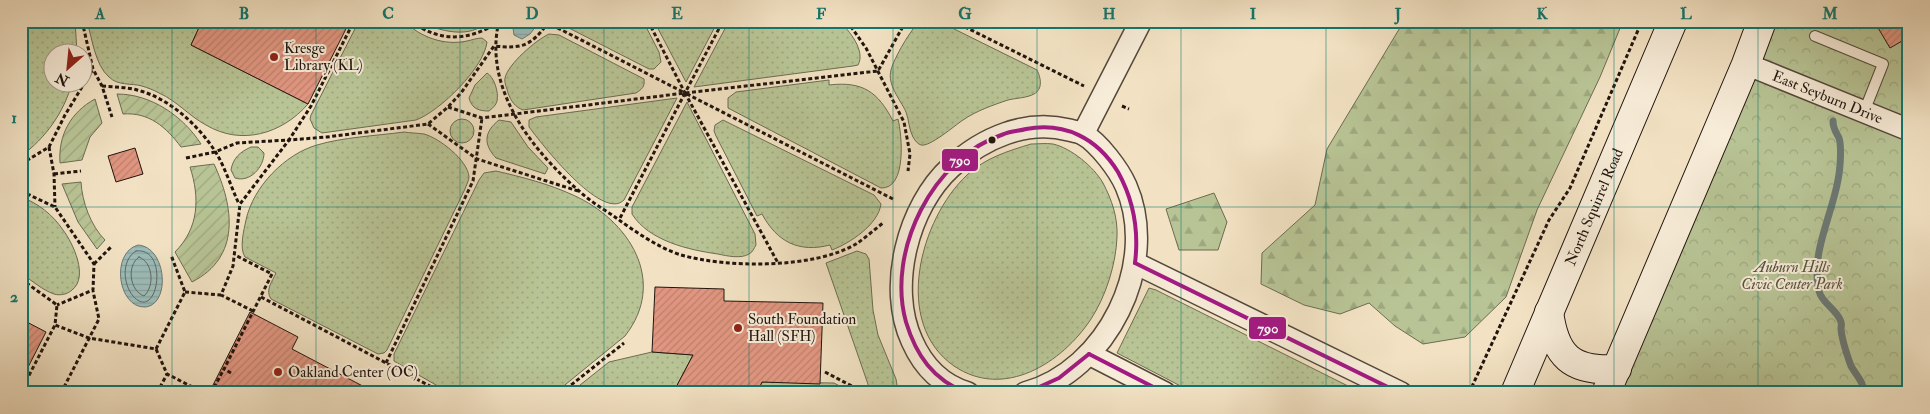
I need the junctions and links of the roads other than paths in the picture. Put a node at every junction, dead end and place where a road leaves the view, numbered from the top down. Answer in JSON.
{"nodes":[{"id":1,"x":1141,"y":21,"type":"edge"},
{"id":2,"x":1673,"y":21,"type":"edge"},
{"id":3,"x":1762,"y":21,"type":"edge"},
{"id":4,"x":1815,"y":36,"type":"dead end"},
{"id":5,"x":1746,"y":64,"type":"junction"},
{"id":6,"x":1864,"y":112,"type":"junction"},
{"id":7,"x":1909,"y":130,"type":"edge"},
{"id":8,"x":1083,"y":134,"type":"junction"},
{"id":9,"x":1135,"y":263,"type":"junction"},
{"id":10,"x":1550,"y":312,"type":"junction"},
{"id":11,"x":1089,"y":354,"type":"junction"},
{"id":12,"x":1612,"y":381,"type":"edge"},
{"id":13,"x":958,"y":391,"type":"edge"},
{"id":14,"x":1025,"y":393,"type":"edge"},
{"id":15,"x":1165,"y":393,"type":"edge"},
{"id":16,"x":1401,"y":393,"type":"edge"},
{"id":17,"x":1515,"y":393,"type":"edge"}],
"edges":[{"from":1,"to":8,"type":"street"},
{"from":2,"to":10,"type":"main road","name":"North Squirrel Road"},
{"from":3,"to":5,"type":"main road"},
{"from":4,"to":6,"type":"lane"},
{"from":5,"to":6,"type":"street","name":"East Seyburn Drive"},
{"from":5,"to":12,"type":"main road"},
{"from":6,"to":7,"type":"street","name":"East Seyburn Drive"},
{"from":8,"to":9,"type":"street"},
{"from":8,"to":13,"type":"street"},
{"from":9,"to":11,"type":"street"},
{"from":9,"to":16,"type":"street"},
{"from":10,"to":12,"type":"main road"},
{"from":10,"to":17,"type":"main road","name":"North Squirrel Road"},
{"from":11,"to":14,"type":"street"},
{"from":11,"to":15,"type":"street"}]}
